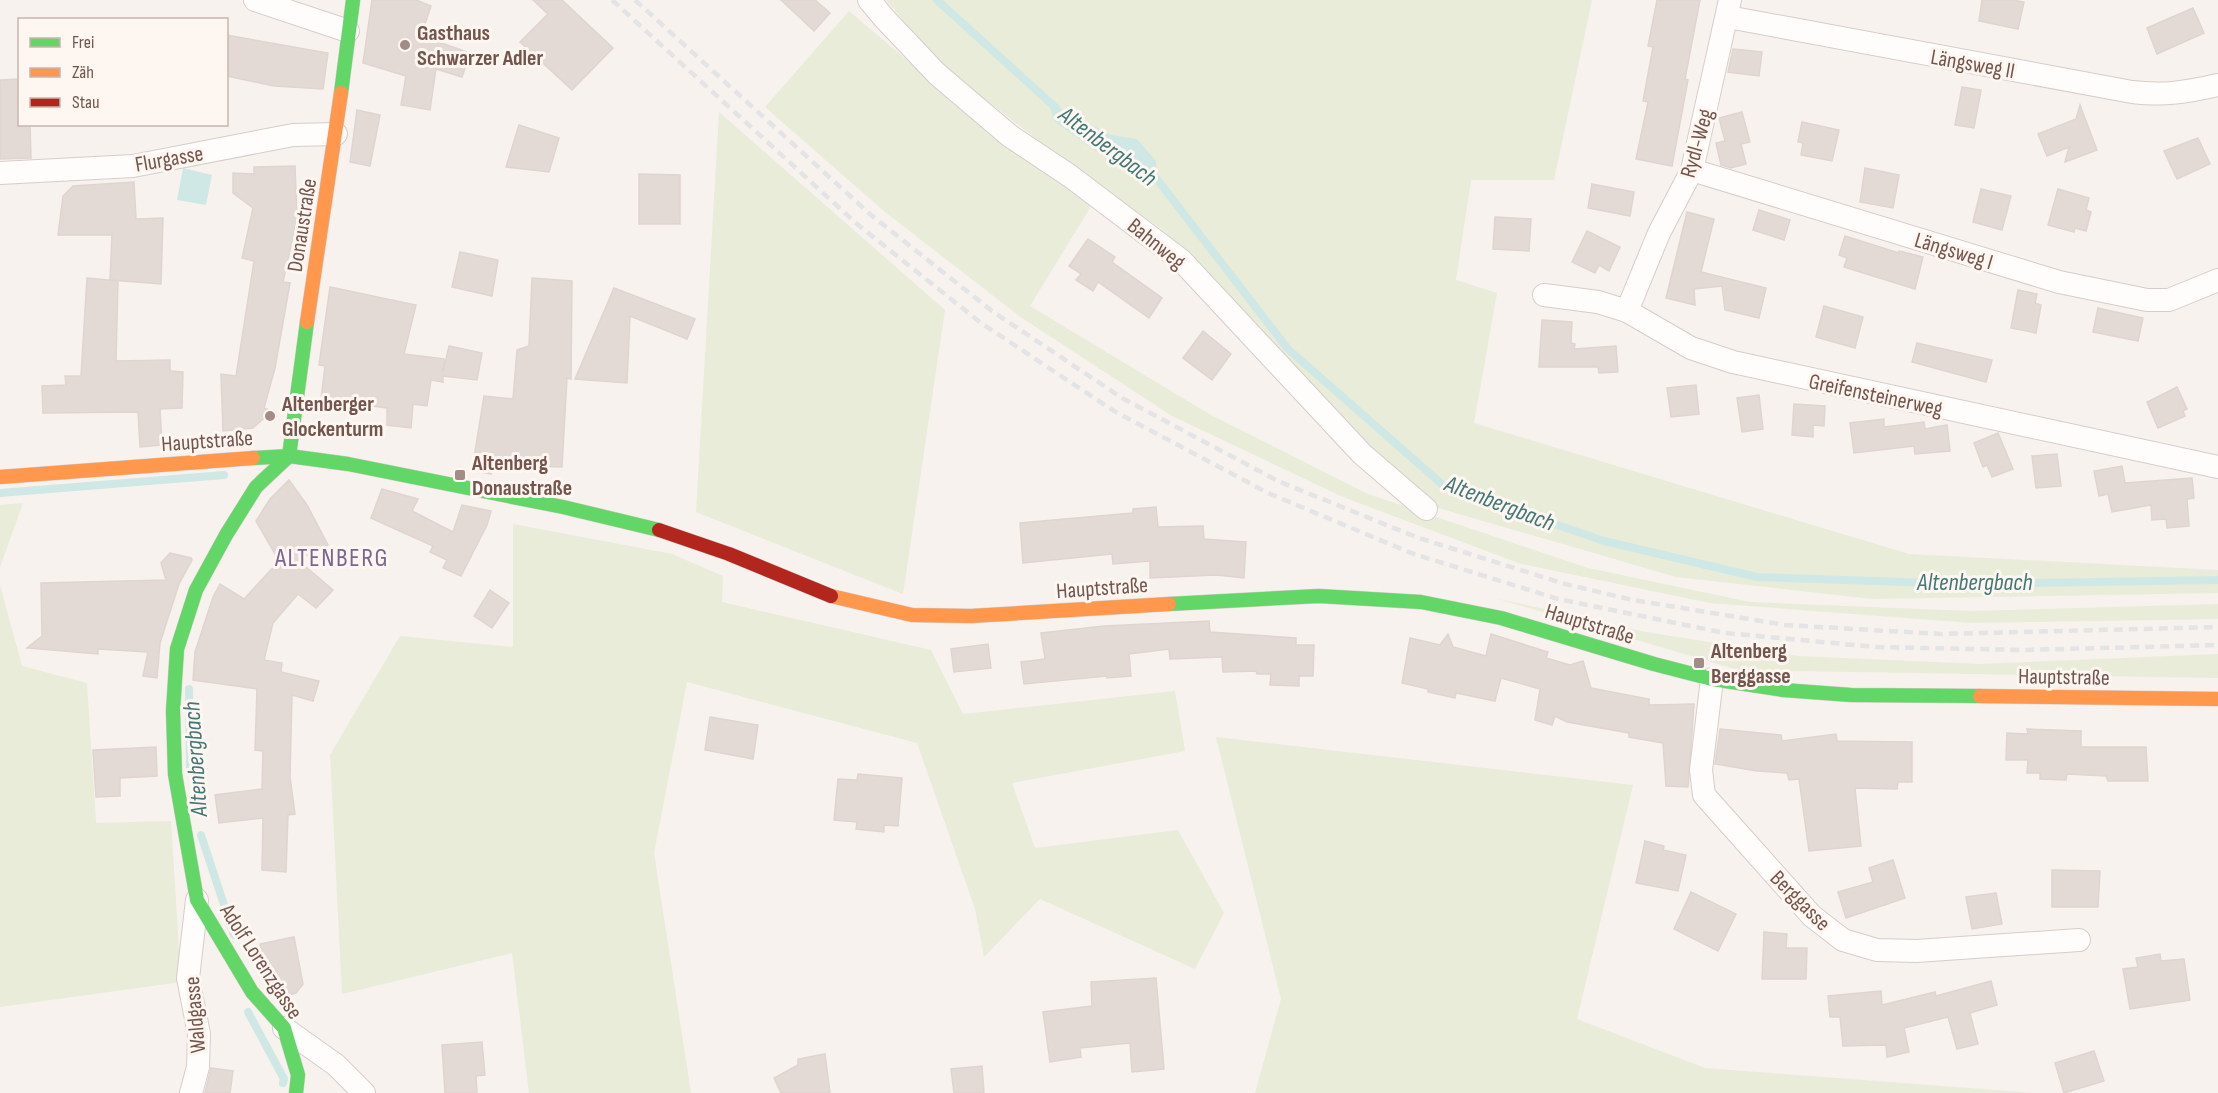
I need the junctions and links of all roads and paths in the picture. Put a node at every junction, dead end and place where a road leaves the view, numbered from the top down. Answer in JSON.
{"nodes":[{"id":1,"x":255,"y":0,"type":"edge"},
{"id":2,"x":353,"y":0,"type":"edge"},
{"id":3,"x":869,"y":0,"type":"edge"},
{"id":4,"x":1729,"y":9,"type":"edge"},
{"id":5,"x":348,"y":31,"type":"junction"},
{"id":6,"x":2218,"y":85,"type":"edge"},
{"id":7,"x":336,"y":134,"type":"junction"},
{"id":8,"x":1692,"y":171,"type":"junction"},
{"id":9,"x":0,"y":173,"type":"edge"},
{"id":10,"x":2218,"y":280,"type":"edge"},
{"id":11,"x":1544,"y":295,"type":"dead end"},
{"id":12,"x":1627,"y":311,"type":"junction"},
{"id":13,"x":289,"y":456,"type":"junction"},
{"id":14,"x":2218,"y":467,"type":"edge"},
{"id":15,"x":0,"y":477,"type":"edge"},
{"id":16,"x":1426,"y":508,"type":"dead end"},
{"id":17,"x":1712,"y":679,"type":"junction"},
{"id":18,"x":2218,"y":699,"type":"edge"},
{"id":19,"x":197,"y":900,"type":"junction"},
{"id":20,"x":2079,"y":940,"type":"dead end"},
{"id":21,"x":284,"y":1028,"type":"junction"},
{"id":22,"x":191,"y":1093,"type":"edge"},
{"id":23,"x":296,"y":1093,"type":"edge"},
{"id":24,"x":364,"y":1093,"type":"edge"}],
"edges":[{"from":1,"to":5,"type":"street"},
{"from":2,"to":5,"type":"main road","name":"Donaustraße"},
{"from":3,"to":16,"type":"street","name":"Bahnweg"},
{"from":4,"to":6,"type":"street","name":"Längsweg II"},
{"from":4,"to":8,"type":"street","name":"Rydl-Weg"},
{"from":5,"to":7,"type":"main road","name":"Donaustraße"},
{"from":7,"to":9,"type":"street","name":"Flurgasse"},
{"from":7,"to":13,"type":"main road","name":"Donaustraße"},
{"from":8,"to":10,"type":"street","name":"Längsweg I"},
{"from":8,"to":12,"type":"street","name":"Rydl-Weg"},
{"from":11,"to":12,"type":"street","name":"Greifensteinerweg"},
{"from":12,"to":14,"type":"street","name":"Greifensteinerweg"},
{"from":13,"to":15,"type":"main road","name":"Hauptstraße"},
{"from":13,"to":17,"type":"main road","name":"Hauptstraße"},
{"from":13,"to":19,"type":"main road","name":"Adolf Lorenzgasse"},
{"from":17,"to":18,"type":"main road","name":"Hauptstraße"},
{"from":17,"to":20,"type":"street","name":"Berggasse"},
{"from":19,"to":21,"type":"main road","name":"Adolf Lorenzgasse"},
{"from":19,"to":22,"type":"street","name":"Waldgasse"},
{"from":21,"to":23,"type":"main road","name":"Adolf Lorenzgasse"},
{"from":21,"to":24,"type":"street"}]}
